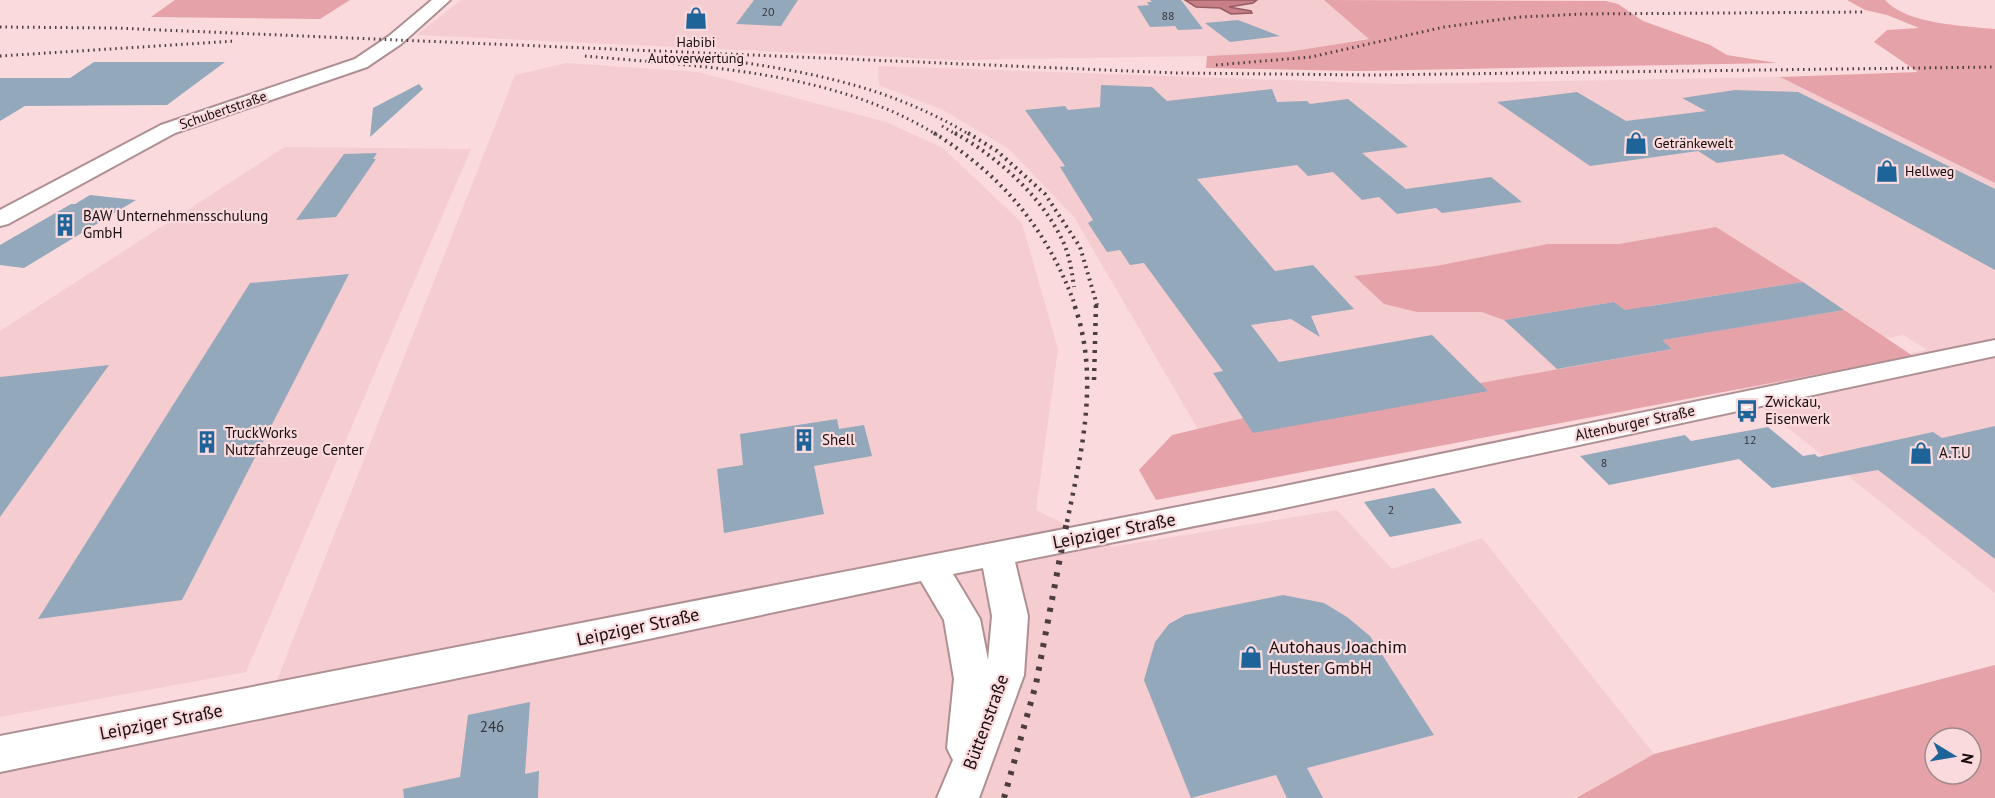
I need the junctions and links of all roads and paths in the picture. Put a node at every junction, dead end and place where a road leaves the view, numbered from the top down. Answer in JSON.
{"nodes":[{"id":1,"x":442,"y":0,"type":"edge"},
{"id":2,"x":0,"y":219,"type":"edge"},
{"id":3,"x":1995,"y":348,"type":"edge"},
{"id":4,"x":1275,"y":499,"type":"joint"},
{"id":5,"x":997,"y":554,"type":"junction"},
{"id":6,"x":930,"y":566,"type":"junction"},
{"id":7,"x":0,"y":754,"type":"edge"},
{"id":8,"x":961,"y":791,"type":"edge"}],
"edges":[{"from":1,"to":2,"type":"street","name":"Schubertstraße"},
{"from":3,"to":4,"type":"street","name":"Altenburger Straße"},
{"from":4,"to":5,"type":"street","name":"Leipziger Straße"},
{"from":5,"to":6,"type":"street","name":"Leipziger Straße"},
{"from":5,"to":8,"type":"street","name":"Büttenstraße"},
{"from":6,"to":7,"type":"street","name":"Leipziger Straße"},
{"from":6,"to":8,"type":"street","name":"Büttenstraße"}]}
